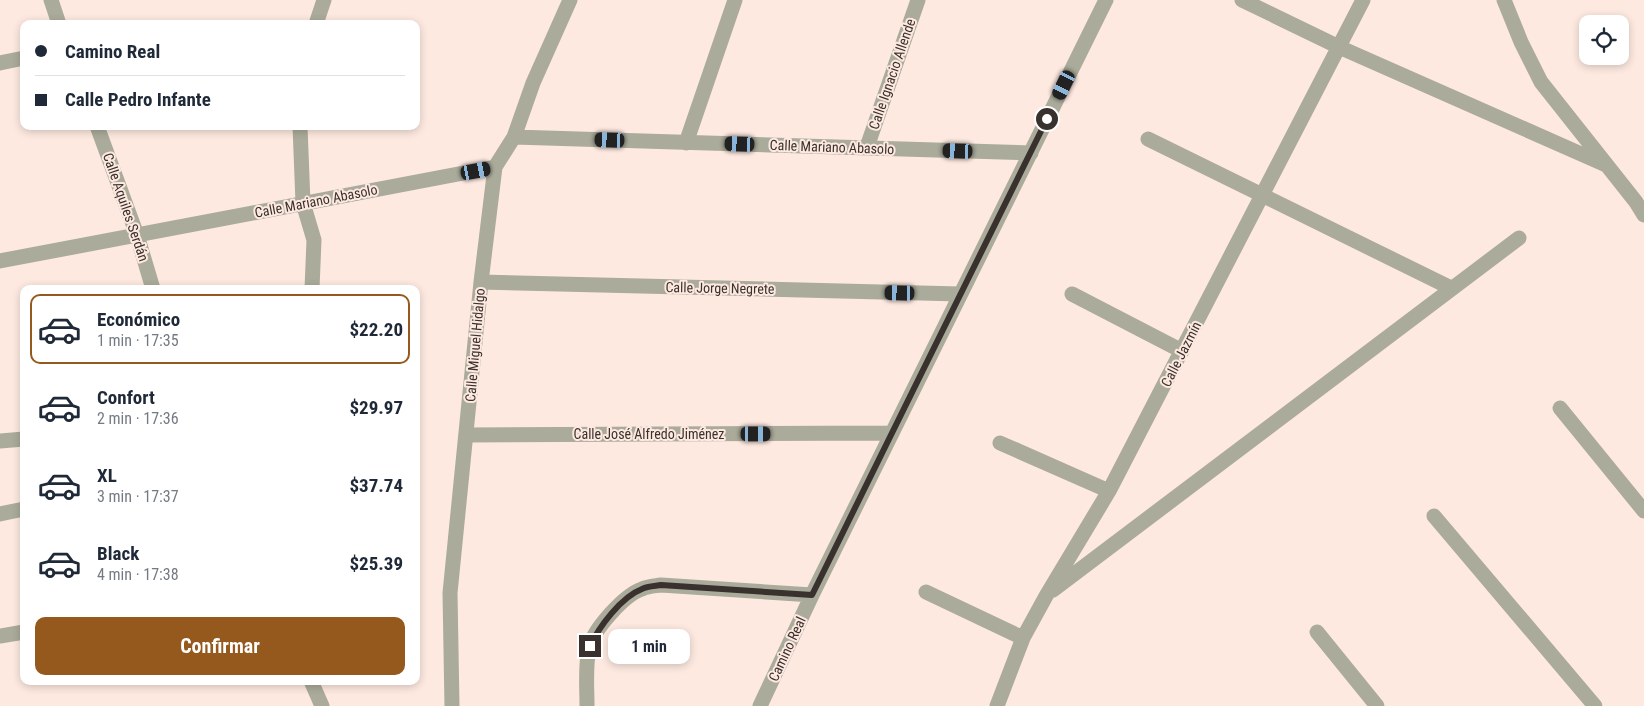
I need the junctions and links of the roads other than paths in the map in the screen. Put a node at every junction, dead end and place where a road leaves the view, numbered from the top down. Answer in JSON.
{"nodes":[{"id":1,"x":51,"y":0,"type":"edge"},
{"id":2,"x":324,"y":0,"type":"edge"},
{"id":3,"x":570,"y":0,"type":"edge"},
{"id":4,"x":735,"y":0,"type":"edge"},
{"id":5,"x":918,"y":0,"type":"edge"},
{"id":6,"x":1106,"y":0,"type":"edge"},
{"id":7,"x":1242,"y":0,"type":"edge"},
{"id":8,"x":1363,"y":0,"type":"edge"},
{"id":9,"x":1504,"y":0,"type":"edge"},
{"id":10,"x":58,"y":20,"type":"edge"},
{"id":11,"x":317,"y":20,"type":"edge"},
{"id":12,"x":1339,"y":47,"type":"junction"},
{"id":13,"x":20,"y":59,"type":"edge"},
{"id":14,"x":0,"y":63,"type":"edge"},
{"id":15,"x":98,"y":130,"type":"edge"},
{"id":16,"x":300,"y":130,"type":"edge"},
{"id":17,"x":514,"y":137,"type":"junction"},
{"id":18,"x":1148,"y":139,"type":"dead end"},
{"id":19,"x":686,"y":143,"type":"junction"},
{"id":20,"x":867,"y":147,"type":"junction"},
{"id":21,"x":1031,"y":153,"type":"junction"},
{"id":22,"x":1606,"y":165,"type":"junction"},
{"id":23,"x":495,"y":167,"type":"junction"},
{"id":24,"x":1262,"y":196,"type":"junction"},
{"id":25,"x":304,"y":203,"type":"junction"},
{"id":26,"x":1644,"y":215,"type":"edge"},
{"id":27,"x":137,"y":235,"type":"junction"},
{"id":28,"x":1519,"y":238,"type":"dead end"},
{"id":29,"x":0,"y":261,"type":"edge"},
{"id":30,"x":481,"y":282,"type":"junction"},
{"id":31,"x":152,"y":285,"type":"edge"},
{"id":32,"x":312,"y":285,"type":"edge"},
{"id":33,"x":1451,"y":288,"type":"junction"},
{"id":34,"x":960,"y":294,"type":"junction"},
{"id":35,"x":1072,"y":294,"type":"dead end"},
{"id":36,"x":1182,"y":351,"type":"junction"},
{"id":37,"x":1560,"y":408,"type":"dead end"},
{"id":38,"x":892,"y":434,"type":"junction"},
{"id":39,"x":466,"y":435,"type":"junction"},
{"id":40,"x":20,"y":440,"type":"edge"},
{"id":41,"x":0,"y":441,"type":"edge"},
{"id":42,"x":1000,"y":443,"type":"dead end"},
{"id":43,"x":1110,"y":491,"type":"junction"},
{"id":44,"x":20,"y":510,"type":"edge"},
{"id":45,"x":1644,"y":511,"type":"edge"},
{"id":46,"x":0,"y":514,"type":"edge"},
{"id":47,"x":1434,"y":516,"type":"dead end"},
{"id":48,"x":926,"y":592,"type":"dead end"},
{"id":49,"x":812,"y":595,"type":"junction"},
{"id":50,"x":1046,"y":596,"type":"junction"},
{"id":51,"x":1317,"y":632,"type":"dead end"},
{"id":52,"x":20,"y":633,"type":"edge"},
{"id":53,"x":0,"y":636,"type":"edge"},
{"id":54,"x":1023,"y":638,"type":"junction"},
{"id":55,"x":313,"y":685,"type":"edge"},
{"id":56,"x":322,"y":706,"type":"edge"},
{"id":57,"x":452,"y":706,"type":"edge"},
{"id":58,"x":587,"y":706,"type":"edge"},
{"id":59,"x":760,"y":706,"type":"edge"},
{"id":60,"x":997,"y":706,"type":"edge"},
{"id":61,"x":1377,"y":706,"type":"edge"},
{"id":62,"x":1595,"y":706,"type":"edge"}],
"edges":[{"from":1,"to":10,"type":"street"},
{"from":2,"to":11,"type":"street"},
{"from":3,"to":17,"type":"street","name":"Calle Miguel Hidalgo"},
{"from":4,"to":19,"type":"street"},
{"from":5,"to":20,"type":"street","name":"Calle Ignacio Allende"},
{"from":6,"to":21,"type":"street","name":"Camino Real"},
{"from":7,"to":12,"type":"street"},
{"from":8,"to":12,"type":"street","name":"Calle Jazmín"},
{"from":9,"to":22,"type":"street"},
{"from":12,"to":22,"type":"street"},
{"from":12,"to":24,"type":"street","name":"Calle Jazmín"},
{"from":13,"to":14,"type":"street"},
{"from":15,"to":27,"type":"street","name":"Calle Aquiles Serdán"},
{"from":16,"to":25,"type":"street"},
{"from":17,"to":19,"type":"street","name":"Calle Mariano Abasolo"},
{"from":17,"to":23,"type":"street","name":"Calle Miguel Hidalgo"},
{"from":18,"to":24,"type":"street"},
{"from":19,"to":20,"type":"street","name":"Calle Mariano Abasolo"},
{"from":20,"to":21,"type":"street","name":"Calle Mariano Abasolo"},
{"from":21,"to":34,"type":"street","name":"Camino Real"},
{"from":22,"to":26,"type":"street"},
{"from":23,"to":25,"type":"street","name":"Calle Mariano Abasolo"},
{"from":23,"to":30,"type":"street","name":"Calle Miguel Hidalgo"},
{"from":24,"to":33,"type":"street"},
{"from":24,"to":36,"type":"street","name":"Calle Jazmín"},
{"from":25,"to":27,"type":"street","name":"Calle Mariano Abasolo"},
{"from":25,"to":32,"type":"street"},
{"from":27,"to":29,"type":"street","name":"Calle Mariano Abasolo"},
{"from":27,"to":31,"type":"street","name":"Calle Aquiles Serdán"},
{"from":28,"to":33,"type":"street"},
{"from":30,"to":34,"type":"street","name":"Calle Jorge Negrete"},
{"from":30,"to":39,"type":"street","name":"Calle Miguel Hidalgo"},
{"from":33,"to":50,"type":"street"},
{"from":34,"to":38,"type":"street","name":"Camino Real"},
{"from":35,"to":36,"type":"street"},
{"from":36,"to":43,"type":"street","name":"Calle Jazmín"},
{"from":37,"to":45,"type":"street"},
{"from":38,"to":39,"type":"street","name":"Calle José Alfredo Jiménez"},
{"from":38,"to":49,"type":"street","name":"Camino Real"},
{"from":39,"to":57,"type":"street","name":"Calle Miguel Hidalgo"},
{"from":40,"to":41,"type":"street"},
{"from":42,"to":43,"type":"street"},
{"from":43,"to":50,"type":"street","name":"Calle Jazmín"},
{"from":44,"to":46,"type":"street"},
{"from":47,"to":62,"type":"street"},
{"from":48,"to":54,"type":"street"},
{"from":49,"to":58,"type":"street"},
{"from":49,"to":59,"type":"street","name":"Camino Real"},
{"from":50,"to":54,"type":"street","name":"Calle Jazmín"},
{"from":51,"to":61,"type":"street"},
{"from":52,"to":53,"type":"street"},
{"from":54,"to":60,"type":"street","name":"Calle Jazmín"},
{"from":55,"to":56,"type":"street"}]}
